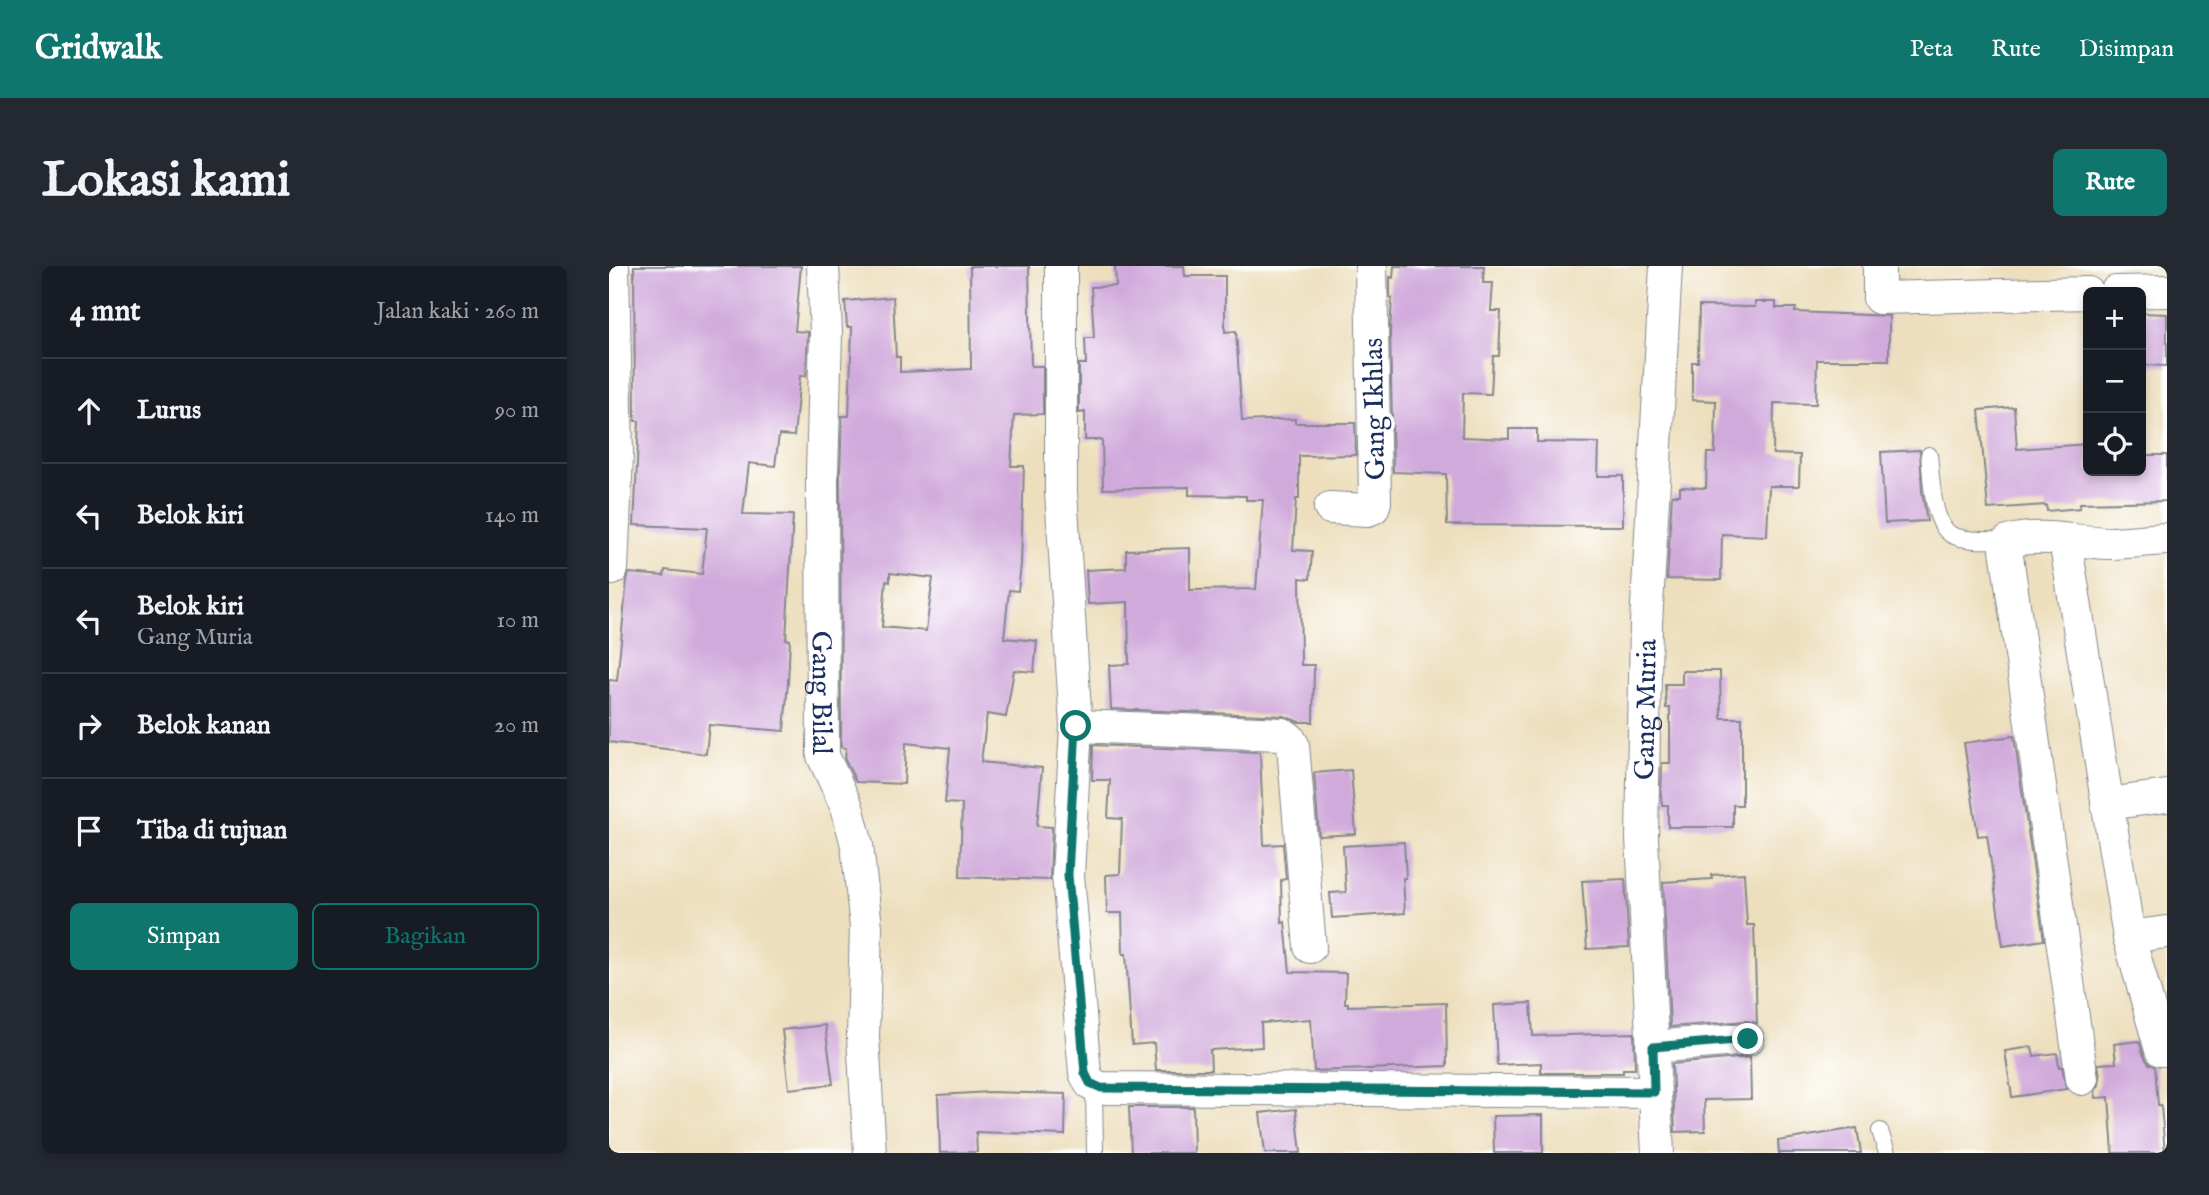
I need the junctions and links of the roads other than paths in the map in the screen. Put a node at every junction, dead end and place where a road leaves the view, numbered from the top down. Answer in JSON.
{"nodes":[{"id":1,"x":613,"y":266,"type":"edge"},
{"id":2,"x":823,"y":266,"type":"edge"},
{"id":3,"x":1061,"y":266,"type":"edge"},
{"id":4,"x":1371,"y":266,"type":"edge"},
{"id":5,"x":1666,"y":266,"type":"edge"},
{"id":6,"x":1879,"y":266,"type":"edge"},
{"id":7,"x":2146,"y":291,"type":"edge"},
{"id":8,"x":2167,"y":291,"type":"edge"},
{"id":9,"x":2083,"y":293,"type":"edge"},
{"id":10,"x":1929,"y":455,"type":"dead end"},
{"id":11,"x":1330,"y":508,"type":"dead end"},
{"id":12,"x":2167,"y":539,"type":"edge"},
{"id":13,"x":2065,"y":540,"type":"junction"},
{"id":14,"x":2012,"y":541,"type":"junction"},
{"id":15,"x":612,"y":569,"type":"dead end"},
{"id":16,"x":1076,"y":726,"type":"junction"},
{"id":17,"x":2167,"y":796,"type":"edge"},
{"id":18,"x":2107,"y":804,"type":"junction"},
{"id":19,"x":2167,"y":932,"type":"edge"},
{"id":20,"x":2129,"y":937,"type":"junction"},
{"id":21,"x":1310,"y":947,"type":"dead end"},
{"id":22,"x":1748,"y":1039,"type":"dead end"},
{"id":23,"x":1653,"y":1047,"type":"junction"},
{"id":24,"x":2167,"y":1050,"type":"edge"},
{"id":25,"x":2082,"y":1079,"type":"dead end"},
{"id":26,"x":1094,"y":1086,"type":"junction"},
{"id":27,"x":1654,"y":1092,"type":"junction"},
{"id":28,"x":1880,"y":1131,"type":"dead end"},
{"id":29,"x":870,"y":1153,"type":"edge"},
{"id":30,"x":1095,"y":1153,"type":"edge"},
{"id":31,"x":1658,"y":1153,"type":"edge"},
{"id":32,"x":1887,"y":1153,"type":"edge"}],
"edges":[{"from":1,"to":15,"type":"street"},
{"from":2,"to":29,"type":"street","name":"Gang Bilal"},
{"from":3,"to":16,"type":"street"},
{"from":4,"to":11,"type":"street","name":"Gang Ikhlas"},
{"from":5,"to":23,"type":"street","name":"Gang Muria"},
{"from":6,"to":9,"type":"street"},
{"from":7,"to":8,"type":"street"},
{"from":10,"to":14,"type":"lane"},
{"from":12,"to":13,"type":"street"},
{"from":13,"to":14,"type":"street"},
{"from":13,"to":18,"type":"street"},
{"from":14,"to":25,"type":"street"},
{"from":16,"to":21,"type":"street"},
{"from":16,"to":26,"type":"street"},
{"from":17,"to":18,"type":"street"},
{"from":18,"to":20,"type":"street"},
{"from":19,"to":20,"type":"street"},
{"from":20,"to":24,"type":"street"},
{"from":22,"to":23,"type":"street"},
{"from":23,"to":27,"type":"street","name":"Gang Muria"},
{"from":26,"to":27,"type":"street"},
{"from":26,"to":30,"type":"lane"},
{"from":27,"to":31,"type":"street","name":"Gang Muria"},
{"from":28,"to":32,"type":"lane"}]}
